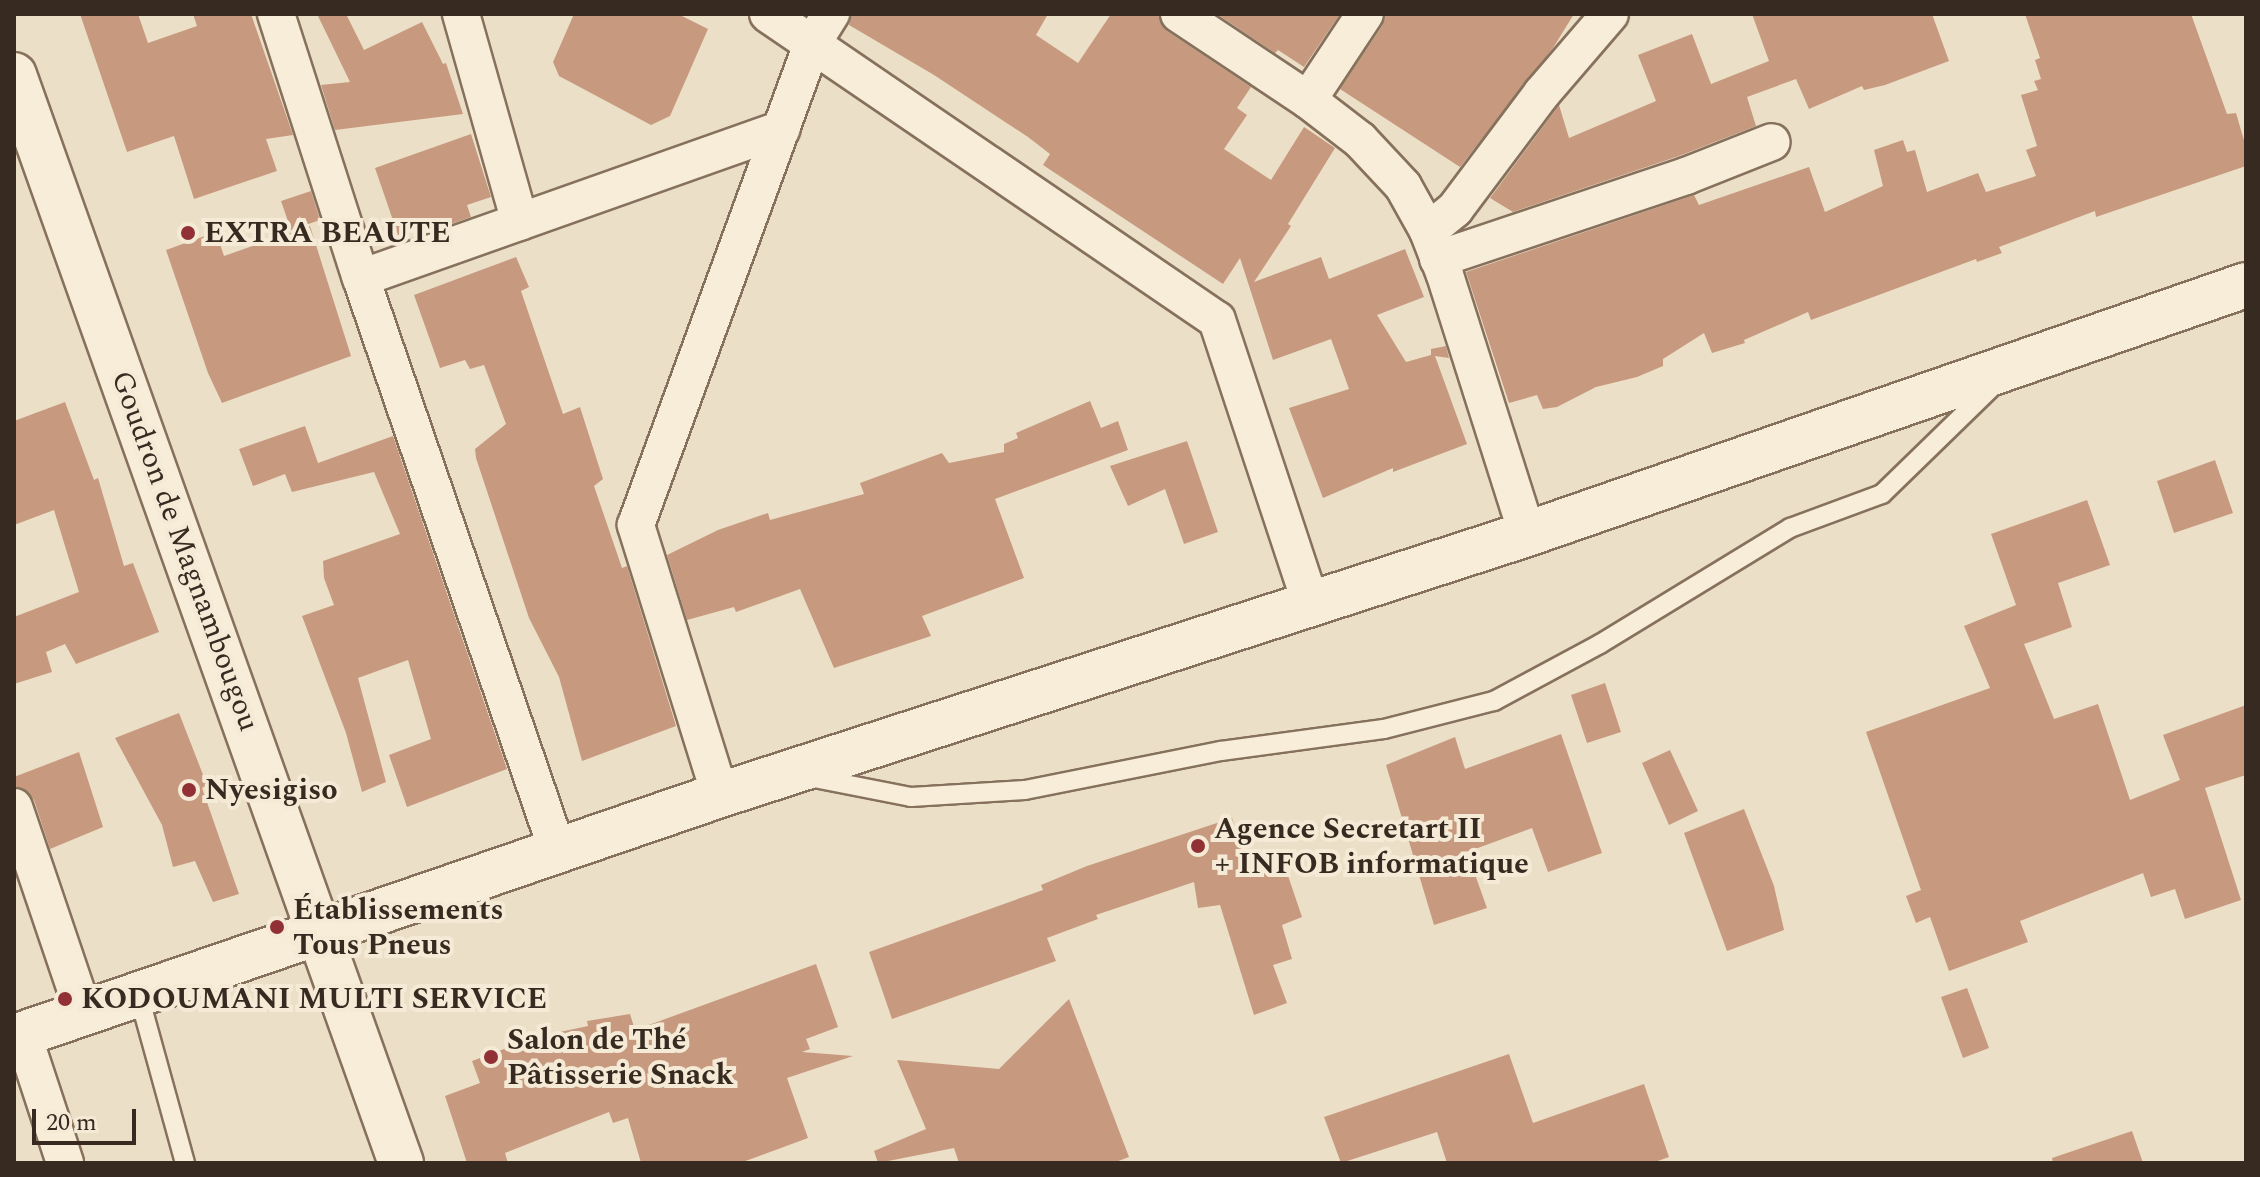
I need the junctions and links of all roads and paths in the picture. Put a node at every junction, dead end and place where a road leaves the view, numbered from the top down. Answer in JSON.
{"nodes":[{"id":1,"x":276,"y":14,"type":"edge"},
{"id":2,"x":461,"y":14,"type":"edge"},
{"id":3,"x":768,"y":14,"type":"edge"},
{"id":4,"x":831,"y":14,"type":"edge"},
{"id":5,"x":1179,"y":14,"type":"edge"},
{"id":6,"x":1365,"y":14,"type":"edge"},
{"id":7,"x":1610,"y":14,"type":"edge"},
{"id":8,"x":812,"y":44,"type":"junction"},
{"id":9,"x":14,"y":75,"type":"edge"},
{"id":10,"x":1308,"y":100,"type":"junction"},
{"id":11,"x":781,"y":129,"type":"junction"},
{"id":12,"x":1772,"y":142,"type":"dead end"},
{"id":13,"x":520,"y":222,"type":"junction"},
{"id":14,"x":1433,"y":245,"type":"junction"},
{"id":15,"x":361,"y":278,"type":"junction"},
{"id":16,"x":2246,"y":285,"type":"edge"},
{"id":17,"x":2014,"y":366,"type":"junction"},
{"id":18,"x":1527,"y":534,"type":"junction"},
{"id":19,"x":1311,"y":605,"type":"junction"},
{"id":20,"x":790,"y":773,"type":"junction"},
{"id":21,"x":720,"y":795,"type":"junction"},
{"id":22,"x":14,"y":807,"type":"edge"},
{"id":23,"x":558,"y":852,"type":"junction"},
{"id":24,"x":323,"y":934,"type":"junction"},
{"id":25,"x":139,"y":996,"type":"junction"},
{"id":26,"x":84,"y":1014,"type":"junction"},
{"id":27,"x":18,"y":1036,"type":"edge"},
{"id":28,"x":65,"y":1163,"type":"edge"},
{"id":29,"x":185,"y":1163,"type":"edge"},
{"id":30,"x":401,"y":1163,"type":"edge"}],
"edges":[{"from":1,"to":15,"type":"street"},
{"from":2,"to":13,"type":"street"},
{"from":3,"to":8,"type":"street"},
{"from":4,"to":8,"type":"street"},
{"from":5,"to":10,"type":"street"},
{"from":6,"to":10,"type":"street"},
{"from":7,"to":14,"type":"street"},
{"from":8,"to":11,"type":"street"},
{"from":8,"to":19,"type":"street"},
{"from":9,"to":24,"type":"street","name":"Goudron de Magnambougou"},
{"from":10,"to":14,"type":"street"},
{"from":11,"to":13,"type":"street"},
{"from":11,"to":21,"type":"street"},
{"from":12,"to":14,"type":"street"},
{"from":13,"to":15,"type":"street"},
{"from":14,"to":18,"type":"street"},
{"from":15,"to":23,"type":"street"},
{"from":16,"to":17,"type":"street"},
{"from":17,"to":18,"type":"street"},
{"from":17,"to":20,"type":"lane"},
{"from":18,"to":19,"type":"street"},
{"from":19,"to":20,"type":"street"},
{"from":20,"to":21,"type":"street"},
{"from":21,"to":23,"type":"street"},
{"from":22,"to":26,"type":"street"},
{"from":23,"to":24,"type":"street"},
{"from":24,"to":25,"type":"street"},
{"from":24,"to":30,"type":"street","name":"Goudron de Magnambougou"},
{"from":25,"to":26,"type":"street"},
{"from":25,"to":29,"type":"lane"},
{"from":26,"to":27,"type":"street"},
{"from":27,"to":28,"type":"street"}]}
